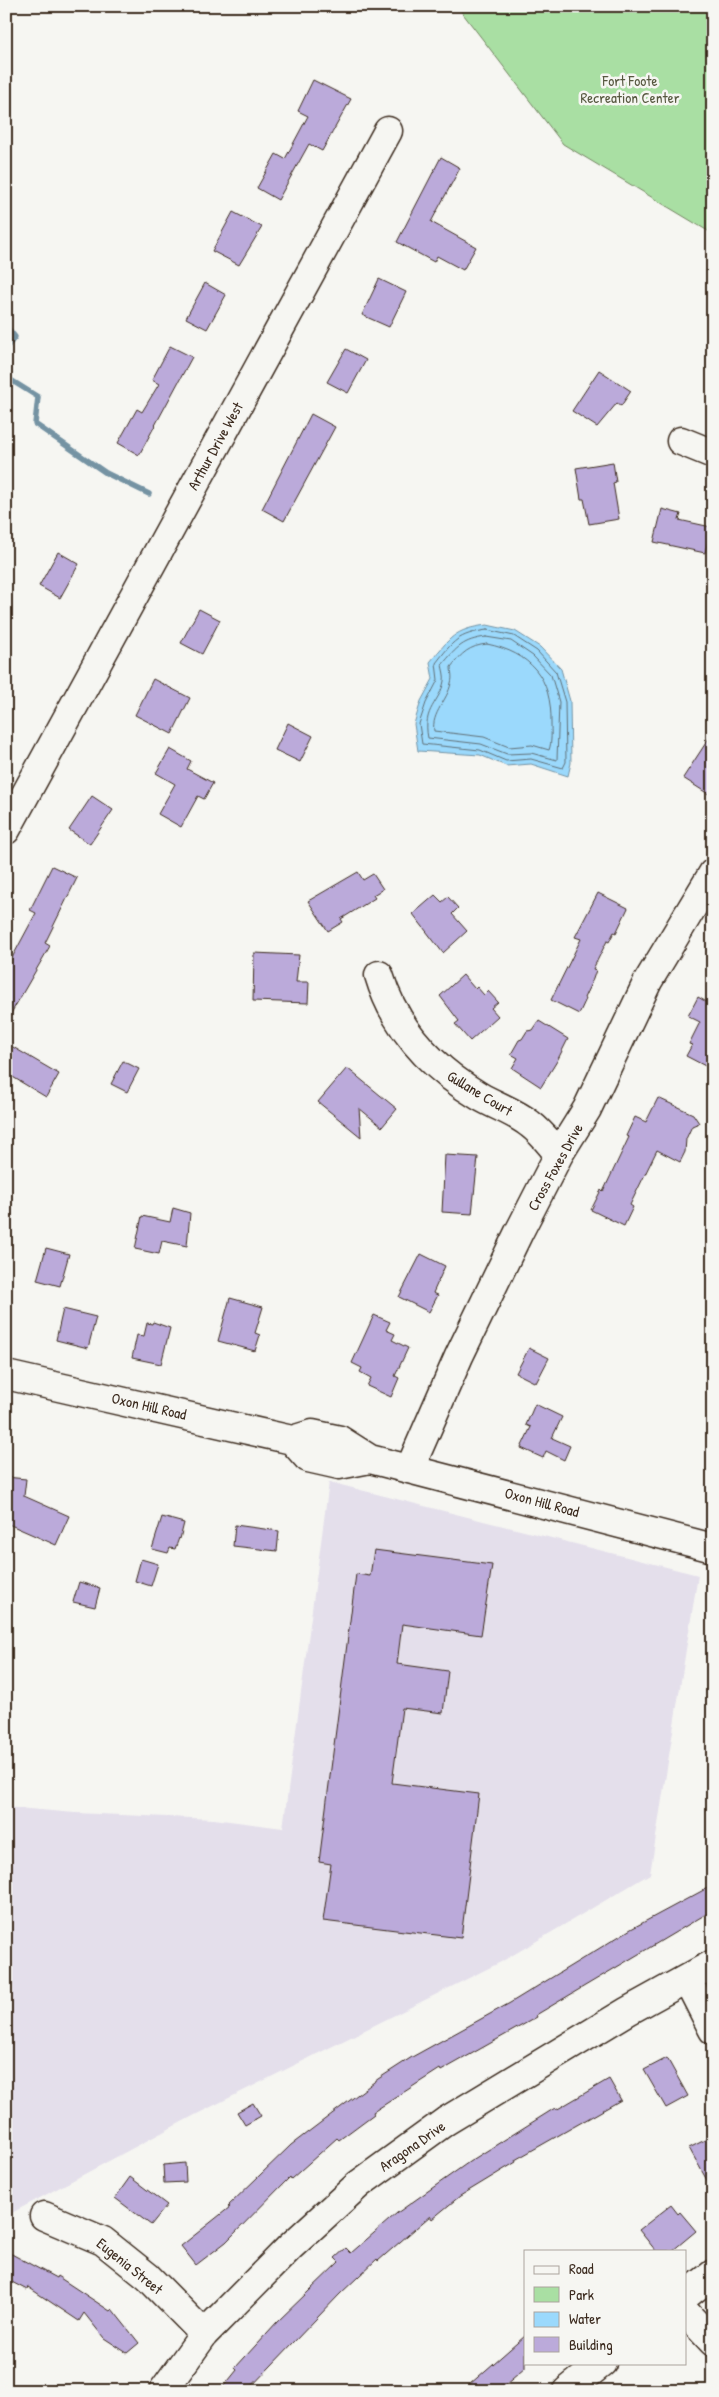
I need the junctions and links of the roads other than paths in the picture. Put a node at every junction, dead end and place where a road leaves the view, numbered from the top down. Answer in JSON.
{"nodes":[{"id":1,"x":388,"y":131,"type":"dead end"},
{"id":2,"x":682,"y":441,"type":"dead end"},
{"id":3,"x":713,"y":454,"type":"edge"},
{"id":4,"x":6,"y":830,"type":"edge"},
{"id":5,"x":713,"y":873,"type":"edge"},
{"id":6,"x":379,"y":975,"type":"dead end"},
{"id":7,"x":559,"y":1154,"type":"junction"},
{"id":8,"x":6,"y":1374,"type":"edge"},
{"id":9,"x":410,"y":1468,"type":"junction"},
{"id":10,"x":713,"y":1548,"type":"edge"},
{"id":11,"x":713,"y":1964,"type":"edge"},
{"id":12,"x":687,"y":1979,"type":"junction"},
{"id":13,"x":713,"y":2030,"type":"edge"},
{"id":14,"x":44,"y":2216,"type":"dead end"},
{"id":15,"x":713,"y":2274,"type":"edge"},
{"id":16,"x":686,"y":2295,"type":"edge"},
{"id":17,"x":686,"y":2313,"type":"edge"},
{"id":18,"x":204,"y":2334,"type":"junction"},
{"id":19,"x":713,"y":2342,"type":"edge"},
{"id":20,"x":601,"y":2364,"type":"edge"},
{"id":21,"x":163,"y":2391,"type":"edge"},
{"id":22,"x":567,"y":2391,"type":"edge"}],
"edges":[{"from":1,"to":4,"type":"street","name":"Arthur Drive West"},
{"from":2,"to":3,"type":"street"},
{"from":5,"to":7,"type":"street","name":"Cross Foxes Drive"},
{"from":6,"to":7,"type":"street","name":"Gullane Court"},
{"from":7,"to":9,"type":"street","name":"Cross Foxes Drive"},
{"from":8,"to":9,"type":"street","name":"Oxon Hill Road"},
{"from":9,"to":10,"type":"street","name":"Oxon Hill Road"},
{"from":11,"to":12,"type":"street","name":"Aragona Drive"},
{"from":12,"to":13,"type":"street"},
{"from":12,"to":18,"type":"street","name":"Aragona Drive"},
{"from":14,"to":18,"type":"street","name":"Eugenia Street"},
{"from":15,"to":16,"type":"street"},
{"from":17,"to":19,"type":"street"},
{"from":18,"to":21,"type":"street","name":"Aragona Drive"},
{"from":20,"to":22,"type":"street"}]}
